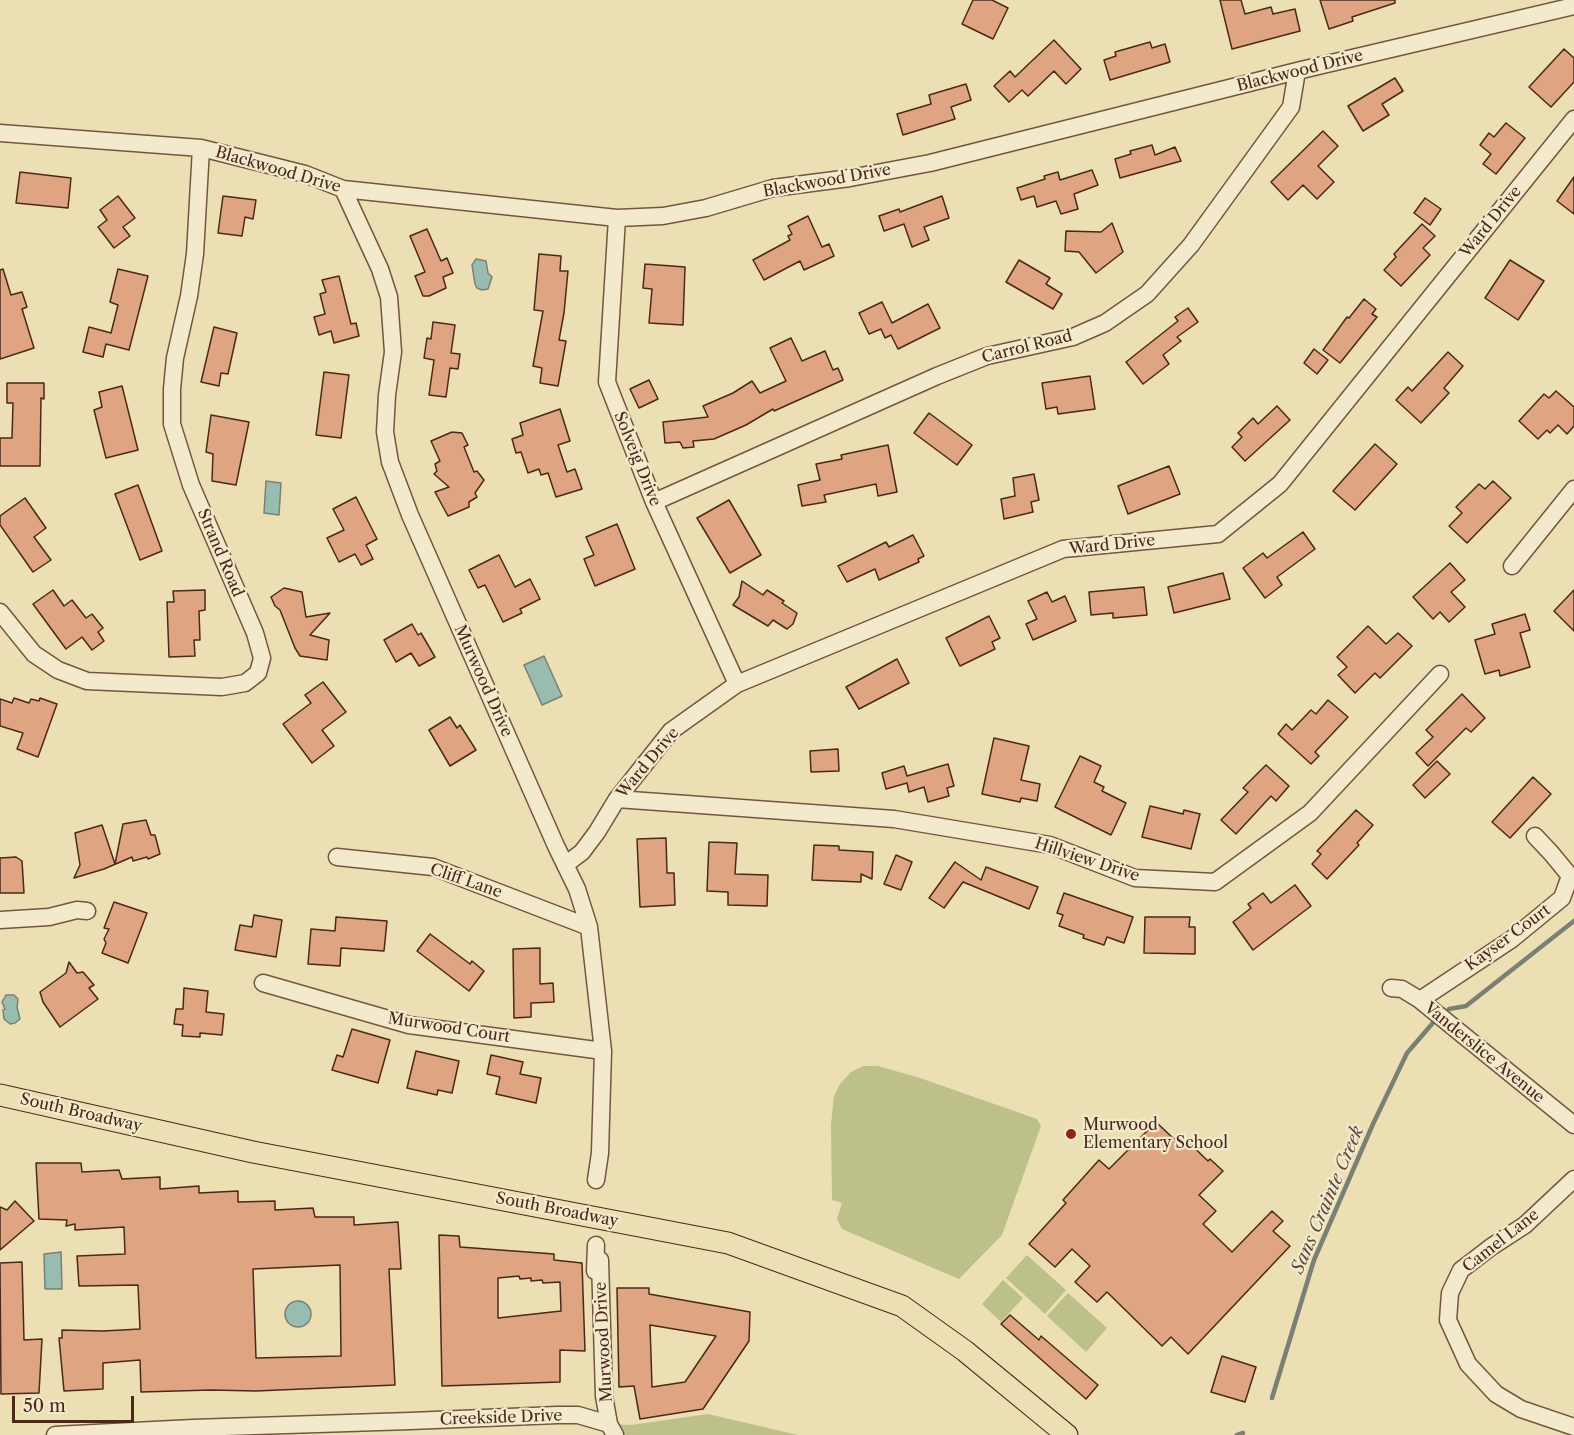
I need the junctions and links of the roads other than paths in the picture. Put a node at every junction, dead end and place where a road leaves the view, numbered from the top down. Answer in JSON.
{"nodes":[{"id":1,"x":1574,"y":6,"type":"edge"},
{"id":2,"x":1297,"y":71,"type":"junction"},
{"id":3,"x":1574,"y":119,"type":"edge"},
{"id":4,"x":0,"y":133,"type":"edge"},
{"id":5,"x":201,"y":148,"type":"junction"},
{"id":6,"x":343,"y":189,"type":"junction"},
{"id":7,"x":617,"y":218,"type":"junction"},
{"id":8,"x":1574,"y":489,"type":"edge"},
{"id":9,"x":654,"y":502,"type":"junction"},
{"id":10,"x":1512,"y":566,"type":"dead end"},
{"id":11,"x":0,"y":612,"type":"edge"},
{"id":12,"x":1440,"y":674,"type":"dead end"},
{"id":13,"x":737,"y":684,"type":"junction"},
{"id":14,"x":617,"y":799,"type":"junction"},
{"id":15,"x":1535,"y":836,"type":"dead end"},
{"id":16,"x":337,"y":857,"type":"dead end"},
{"id":17,"x":566,"y":865,"type":"junction"},
{"id":18,"x":87,"y":910,"type":"dead end"},
{"id":19,"x":0,"y":920,"type":"edge"},
{"id":20,"x":589,"y":927,"type":"junction"},
{"id":21,"x":263,"y":983,"type":"dead end"},
{"id":22,"x":1391,"y":988,"type":"dead end"},
{"id":23,"x":1420,"y":1000,"type":"junction"},
{"id":24,"x":603,"y":1051,"type":"junction"},
{"id":25,"x":0,"y":1095,"type":"edge"},
{"id":26,"x":1574,"y":1125,"type":"edge"},
{"id":27,"x":1574,"y":1179,"type":"edge"},
{"id":28,"x":597,"y":1180,"type":"dead end"},
{"id":29,"x":597,"y":1398,"type":"dead end"},
{"id":30,"x":1574,"y":1427,"type":"edge"},
{"id":31,"x":612,"y":1429,"type":"edge"},
{"id":32,"x":55,"y":1435,"type":"edge"},
{"id":33,"x":1067,"y":1435,"type":"edge"}],
"edges":[{"from":1,"to":2,"type":"street","name":"Blackwood Drive"},
{"from":2,"to":7,"type":"street","name":"Blackwood Drive"},
{"from":2,"to":9,"type":"street","name":"Carrol Road"},
{"from":3,"to":13,"type":"street","name":"Ward Drive"},
{"from":4,"to":5,"type":"street","name":"Blackwood Drive"},
{"from":5,"to":6,"type":"street","name":"Blackwood Drive"},
{"from":5,"to":11,"type":"street","name":"Strand Road"},
{"from":6,"to":7,"type":"street","name":"Blackwood Drive"},
{"from":6,"to":17,"type":"street","name":"Murwood Drive"},
{"from":7,"to":9,"type":"street","name":"Solveig Drive"},
{"from":8,"to":10,"type":"street"},
{"from":9,"to":13,"type":"street","name":"Solveig Drive"},
{"from":12,"to":14,"type":"street","name":"Hillview Drive"},
{"from":13,"to":14,"type":"street","name":"Ward Drive"},
{"from":14,"to":17,"type":"street","name":"Ward Drive"},
{"from":15,"to":23,"type":"street","name":"Kayser Court"},
{"from":16,"to":20,"type":"street","name":"Cliff Lane"},
{"from":17,"to":20,"type":"street","name":"Murwood Drive"},
{"from":18,"to":19,"type":"street"},
{"from":20,"to":24,"type":"street","name":"Murwood Drive"},
{"from":21,"to":24,"type":"street","name":"Murwood Court"},
{"from":22,"to":23,"type":"street","name":"Vanderslice Avenue"},
{"from":23,"to":26,"type":"street","name":"Vanderslice Avenue"},
{"from":24,"to":28,"type":"street","name":"Murwood Drive"},
{"from":25,"to":33,"type":"main road","name":"South Broadway"},
{"from":27,"to":30,"type":"street","name":"Camel Lane"},
{"from":29,"to":31,"type":"street","name":"Murwood Drive"},
{"from":31,"to":32,"type":"street","name":"Creekside Drive"}]}
